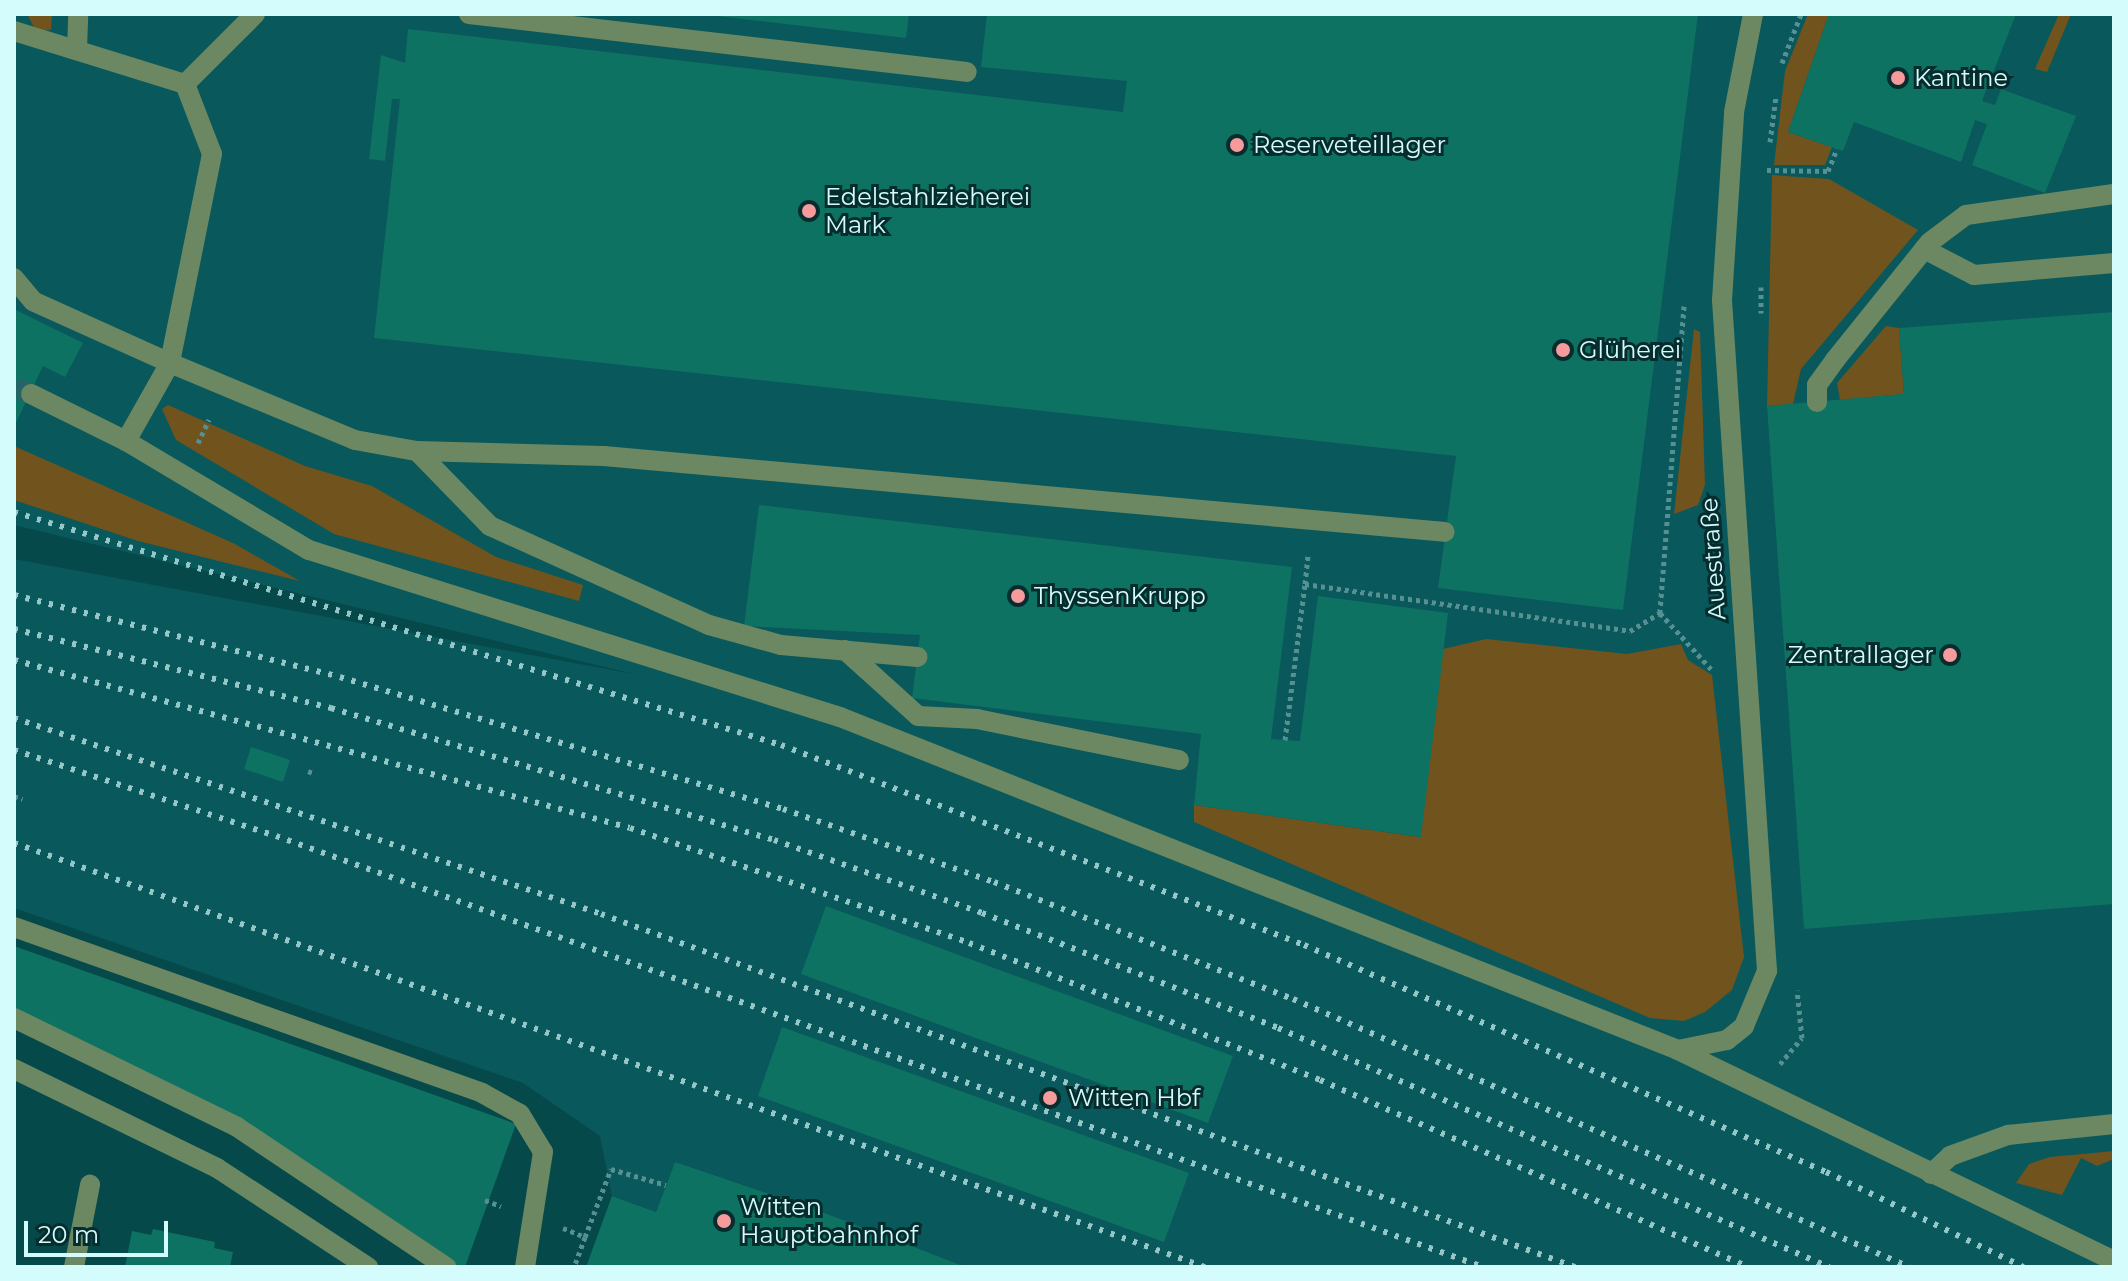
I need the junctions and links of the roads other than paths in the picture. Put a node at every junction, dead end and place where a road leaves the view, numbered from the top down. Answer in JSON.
{"nodes":[{"id":1,"x":78,"y":14,"type":"edge"},
{"id":2,"x":255,"y":14,"type":"edge"},
{"id":3,"x":469,"y":14,"type":"edge"},
{"id":4,"x":1753,"y":14,"type":"edge"},
{"id":5,"x":234,"y":23,"type":"edge"},
{"id":6,"x":14,"y":31,"type":"edge"},
{"id":7,"x":77,"y":50,"type":"junction"},
{"id":8,"x":967,"y":72,"type":"dead end"},
{"id":9,"x":185,"y":84,"type":"junction"},
{"id":10,"x":2114,"y":194,"type":"edge"},
{"id":11,"x":1924,"y":249,"type":"junction"},
{"id":12,"x":2114,"y":263,"type":"edge"},
{"id":13,"x":14,"y":278,"type":"edge"},
{"id":14,"x":170,"y":363,"type":"junction"},
{"id":15,"x":31,"y":394,"type":"tunnel mouth"},
{"id":16,"x":1817,"y":402,"type":"dead end"},
{"id":17,"x":126,"y":441,"type":"junction"},
{"id":18,"x":417,"y":451,"type":"junction"},
{"id":19,"x":1445,"y":532,"type":"dead end"},
{"id":20,"x":845,"y":650,"type":"junction"},
{"id":21,"x":917,"y":657,"type":"dead end"},
{"id":22,"x":918,"y":716,"type":"junction"},
{"id":23,"x":931,"y":753,"type":"junction"},
{"id":24,"x":1179,"y":760,"type":"dead end"},
{"id":25,"x":14,"y":927,"type":"edge"},
{"id":26,"x":14,"y":1018,"type":"edge"},
{"id":27,"x":1678,"y":1050,"type":"junction"},
{"id":28,"x":14,"y":1069,"type":"edge"},
{"id":29,"x":2114,"y":1124,"type":"edge"},
{"id":30,"x":1931,"y":1174,"type":"junction"},
{"id":31,"x":90,"y":1185,"type":"dead end"},
{"id":32,"x":2114,"y":1261,"type":"edge"},
{"id":33,"x":522,"y":1265,"type":"edge"},
{"id":34,"x":74,"y":1267,"type":"edge"},
{"id":35,"x":368,"y":1267,"type":"edge"},
{"id":36,"x":446,"y":1267,"type":"edge"}],
"edges":[{"from":1,"to":7,"type":"street"},
{"from":2,"to":5,"type":"street"},
{"from":3,"to":8,"type":"street"},
{"from":4,"to":27,"type":"street","name":"Auestraße"},
{"from":5,"to":9,"type":"street"},
{"from":6,"to":7,"type":"street"},
{"from":7,"to":9,"type":"street"},
{"from":9,"to":14,"type":"street"},
{"from":10,"to":11,"type":"street"},
{"from":11,"to":12,"type":"street"},
{"from":11,"to":16,"type":"street"},
{"from":13,"to":14,"type":"street"},
{"from":14,"to":17,"type":"street"},
{"from":14,"to":18,"type":"street"},
{"from":15,"to":17,"type":"street"},
{"from":17,"to":23,"type":"street"},
{"from":18,"to":19,"type":"street"},
{"from":18,"to":20,"type":"street"},
{"from":20,"to":21,"type":"street"},
{"from":20,"to":22,"type":"street"},
{"from":22,"to":23,"type":"street"},
{"from":22,"to":24,"type":"street"},
{"from":23,"to":27,"type":"street"},
{"from":25,"to":33,"type":"street"},
{"from":26,"to":36,"type":"street"},
{"from":27,"to":30,"type":"street"},
{"from":28,"to":35,"type":"street"},
{"from":29,"to":30,"type":"street"},
{"from":30,"to":32,"type":"street"},
{"from":31,"to":34,"type":"street"}]}
